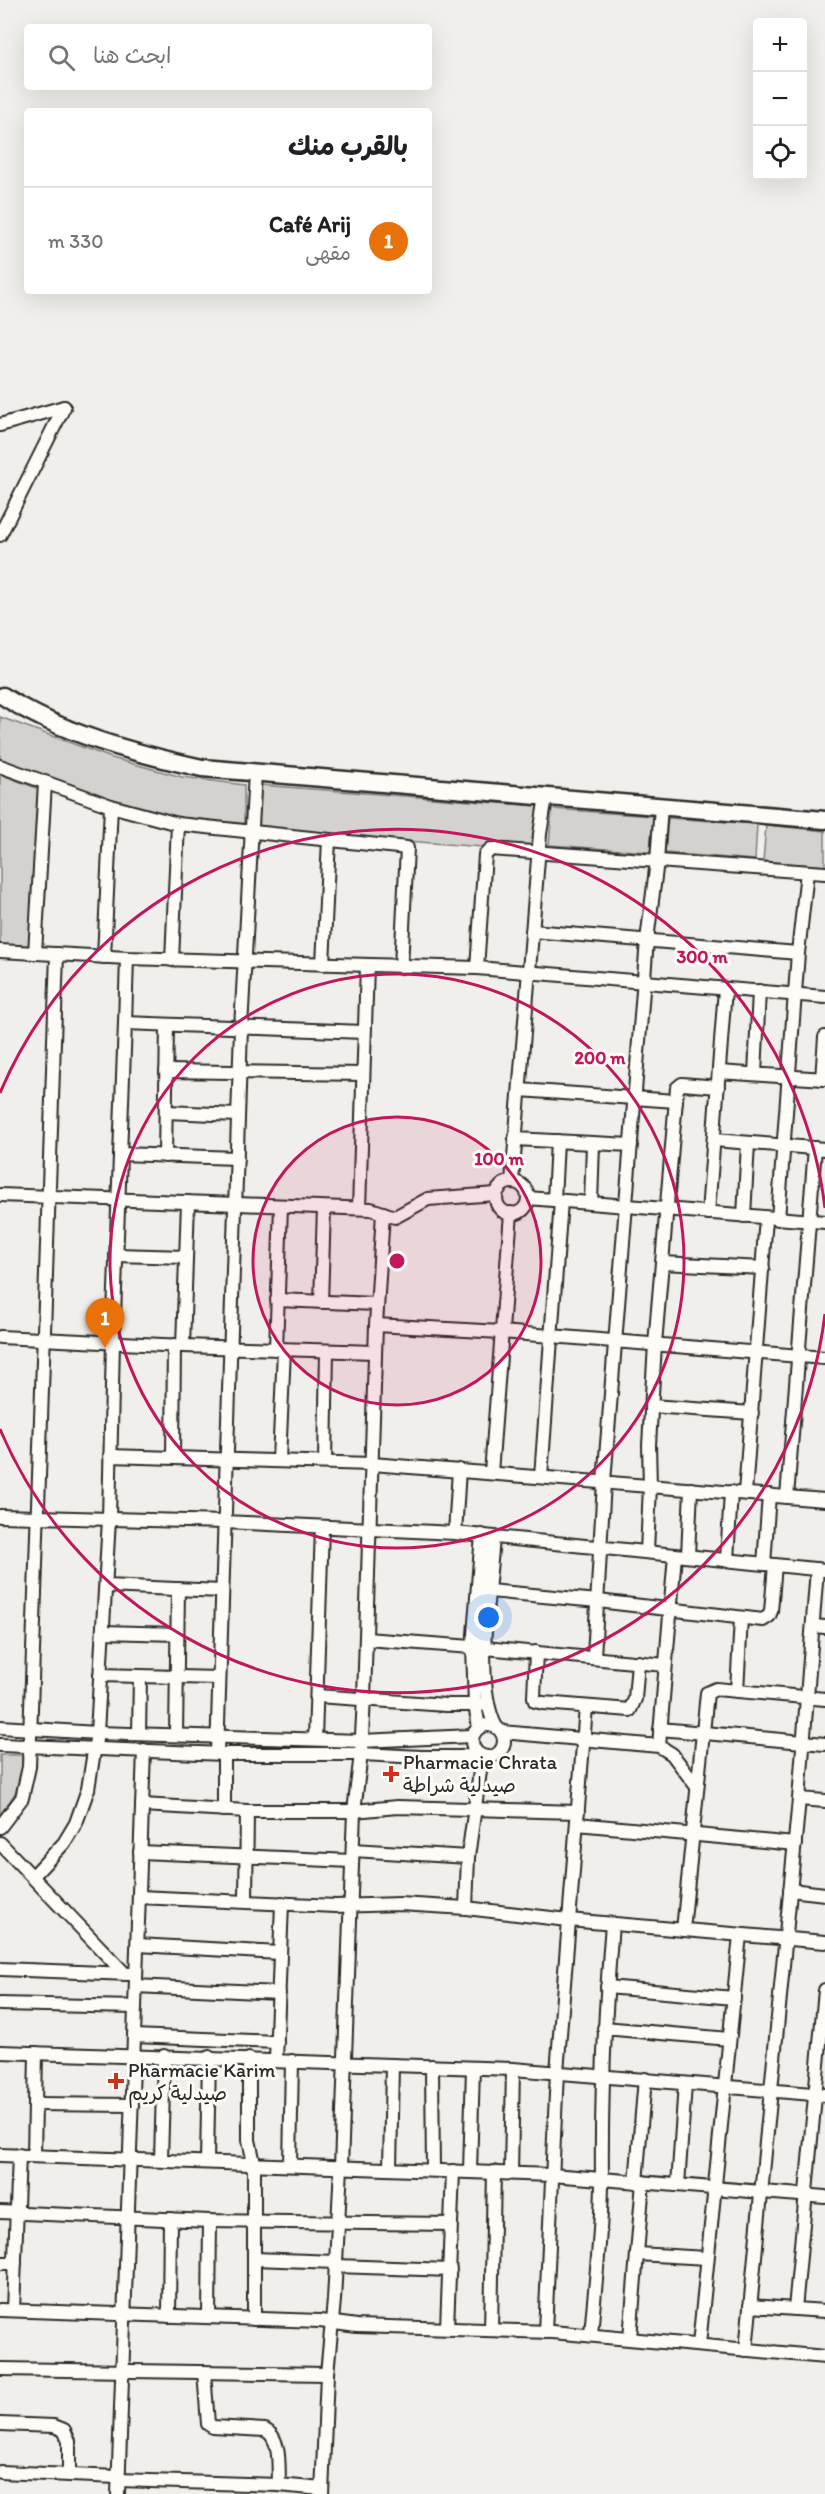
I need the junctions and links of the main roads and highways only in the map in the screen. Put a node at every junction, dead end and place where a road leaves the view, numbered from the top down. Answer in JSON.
{"nodes":[{"id":1,"x":1,"y":700,"type":"edge"},
{"id":2,"x":825,"y":820,"type":"edge"}],
"edges":[{"from":1,"to":2,"type":"main road"}]}
